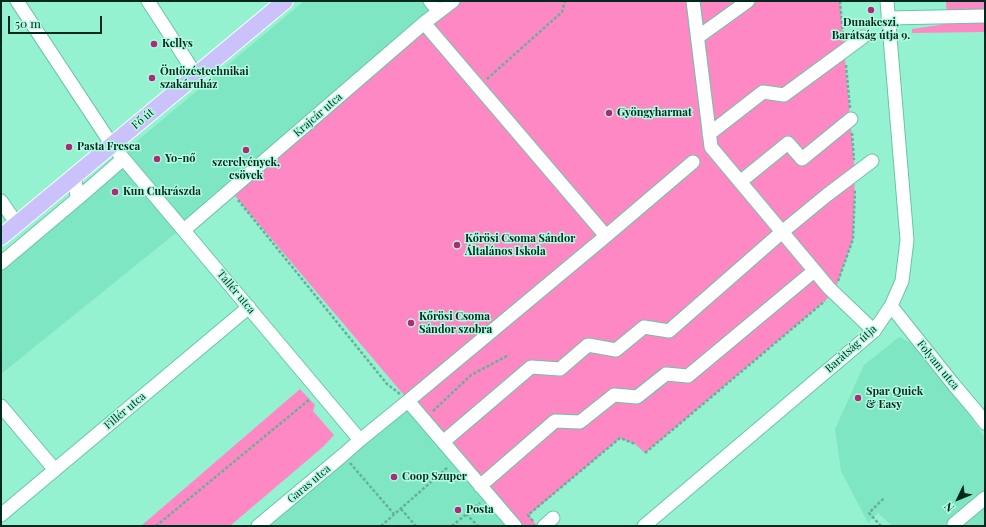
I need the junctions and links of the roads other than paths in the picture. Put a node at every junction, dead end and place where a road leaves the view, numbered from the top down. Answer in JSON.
{"nodes":[{"id":1,"x":17,"y":1,"type":"edge"},
{"id":2,"x":148,"y":1,"type":"edge"},
{"id":3,"x":285,"y":1,"type":"edge"},
{"id":4,"x":430,"y":1,"type":"edge"},
{"id":5,"x":453,"y":1,"type":"edge"},
{"id":6,"x":693,"y":1,"type":"edge"},
{"id":7,"x":748,"y":1,"type":"edge"},
{"id":8,"x":887,"y":1,"type":"edge"},
{"id":9,"x":439,"y":12,"type":"junction"},
{"id":10,"x":985,"y":16,"type":"edge"},
{"id":11,"x":888,"y":18,"type":"junction"},
{"id":12,"x":424,"y":23,"type":"junction"},
{"id":13,"x":698,"y":37,"type":"junction"},
{"id":14,"x":863,"y":37,"type":"dead end"},
{"id":15,"x":196,"y":75,"type":"junction"},
{"id":16,"x":850,"y":119,"type":"road end"},
{"id":17,"x":709,"y":134,"type":"junction"},
{"id":18,"x":112,"y":145,"type":"junction"},
{"id":19,"x":124,"y":158,"type":"junction"},
{"id":20,"x":872,"y":161,"type":"dead end"},
{"id":21,"x":693,"y":162,"type":"dead end"},
{"id":22,"x":75,"y":176,"type":"junction"},
{"id":23,"x":740,"y":182,"type":"junction"},
{"id":24,"x":77,"y":198,"type":"junction"},
{"id":25,"x":1,"y":200,"type":"edge"},
{"id":26,"x":17,"y":224,"type":"junction"},
{"id":27,"x":184,"y":230,"type":"junction"},
{"id":28,"x":782,"y":232,"type":"junction"},
{"id":29,"x":606,"y":236,"type":"junction"},
{"id":30,"x":1,"y":237,"type":"edge"},
{"id":31,"x":1,"y":263,"type":"edge"},
{"id":32,"x":814,"y":271,"type":"junction"},
{"id":33,"x":891,"y":306,"type":"junction"},
{"id":34,"x":249,"y":307,"type":"junction"},
{"id":35,"x":874,"y":331,"type":"junction"},
{"id":36,"x":408,"y":401,"type":"junction"},
{"id":37,"x":1,"y":406,"type":"edge"},
{"id":38,"x":985,"y":423,"type":"edge"},
{"id":39,"x":360,"y":440,"type":"junction"},
{"id":40,"x":443,"y":442,"type":"junction"},
{"id":41,"x":55,"y":470,"type":"junction"},
{"id":42,"x":484,"y":491,"type":"junction"},
{"id":43,"x":985,"y":498,"type":"edge"},
{"id":44,"x":1,"y":515,"type":"edge"},
{"id":45,"x":954,"y":524,"type":"dead end"},
{"id":46,"x":258,"y":526,"type":"edge"},
{"id":47,"x":515,"y":526,"type":"edge"},
{"id":48,"x":644,"y":526,"type":"edge"}],
"edges":[{"from":1,"to":18,"type":"street","name":"Tallér utca"},
{"from":2,"to":15,"type":"street"},
{"from":3,"to":15,"type":"main road","name":"Fő út"},
{"from":4,"to":9,"type":"street"},
{"from":5,"to":9,"type":"street","name":"Krajcár utca"},
{"from":6,"to":13,"type":"street"},
{"from":7,"to":13,"type":"street"},
{"from":8,"to":11,"type":"street","name":"Barátság útja"},
{"from":9,"to":12,"type":"street","name":"Krajcár utca"},
{"from":10,"to":11,"type":"street"},
{"from":11,"to":33,"type":"street","name":"Barátság útja"},
{"from":12,"to":27,"type":"street","name":"Krajcár utca"},
{"from":12,"to":29,"type":"street"},
{"from":13,"to":17,"type":"street"},
{"from":14,"to":17,"type":"street"},
{"from":15,"to":18,"type":"main road","name":"Fő út"},
{"from":16,"to":23,"type":"street"},
{"from":17,"to":23,"type":"street"},
{"from":18,"to":19,"type":"street","name":"Tallér utca"},
{"from":18,"to":22,"type":"main road","name":"Fő út"},
{"from":19,"to":24,"type":"street"},
{"from":19,"to":27,"type":"street","name":"Tallér utca"},
{"from":20,"to":28,"type":"street"},
{"from":21,"to":29,"type":"street","name":"Garas utca"},
{"from":22,"to":24,"type":"street"},
{"from":22,"to":26,"type":"main road","name":"Fő út"},
{"from":23,"to":28,"type":"street"},
{"from":24,"to":31,"type":"street"},
{"from":25,"to":26,"type":"street"},
{"from":26,"to":30,"type":"main road","name":"Fő út"},
{"from":27,"to":34,"type":"street","name":"Tallér utca"},
{"from":28,"to":32,"type":"street"},
{"from":28,"to":40,"type":"street"},
{"from":29,"to":36,"type":"street","name":"Garas utca"},
{"from":32,"to":35,"type":"street"},
{"from":32,"to":42,"type":"street"},
{"from":33,"to":35,"type":"street","name":"Barátság útja"},
{"from":33,"to":38,"type":"street","name":"Folyam utca"},
{"from":34,"to":39,"type":"street","name":"Tallér utca"},
{"from":34,"to":41,"type":"street","name":"Fillér utca"},
{"from":35,"to":48,"type":"street","name":"Barátság útja"},
{"from":36,"to":39,"type":"street","name":"Garas utca"},
{"from":36,"to":40,"type":"street"},
{"from":37,"to":41,"type":"street"},
{"from":39,"to":46,"type":"street","name":"Garas utca"},
{"from":40,"to":42,"type":"street"},
{"from":41,"to":44,"type":"street","name":"Fillér utca"},
{"from":42,"to":47,"type":"street"},
{"from":43,"to":45,"type":"street"}]}
